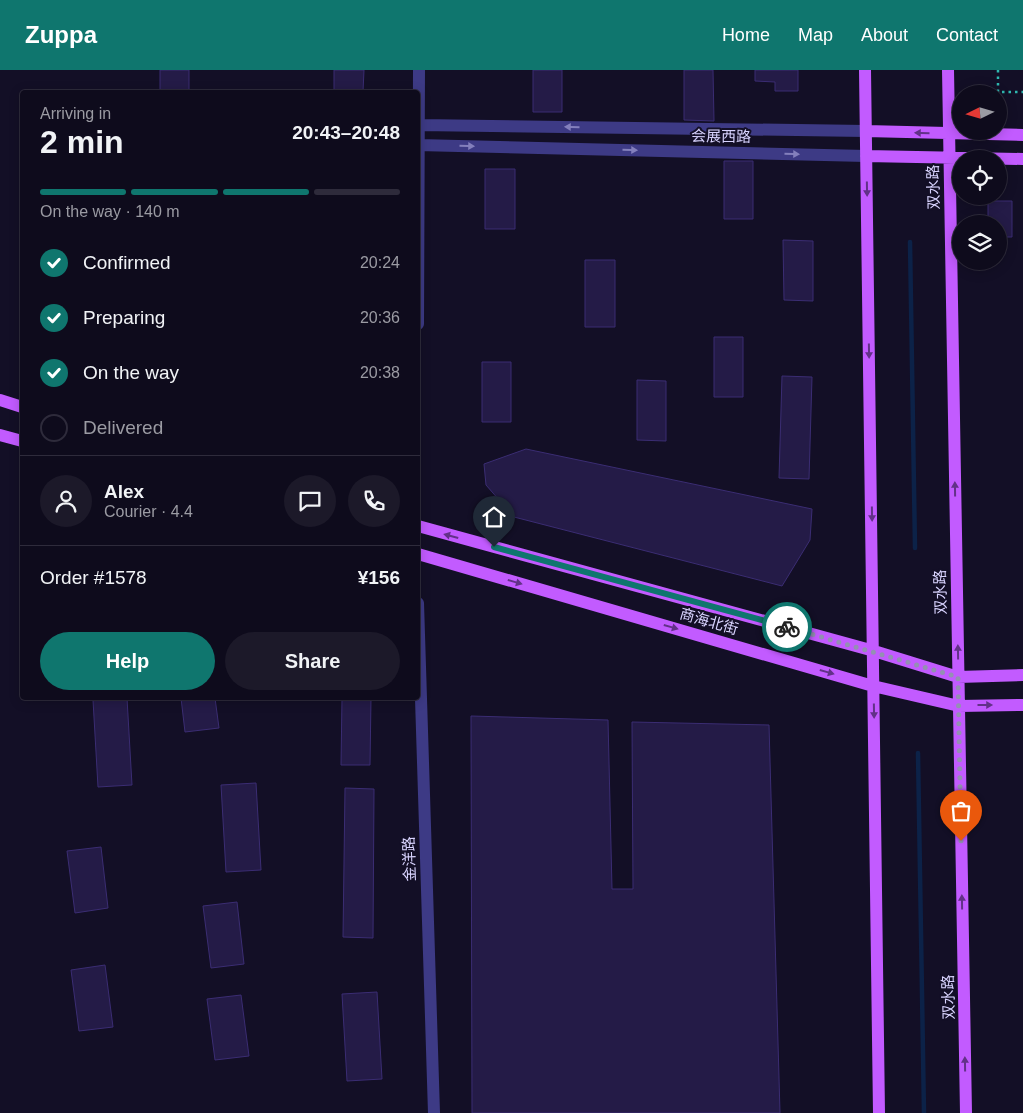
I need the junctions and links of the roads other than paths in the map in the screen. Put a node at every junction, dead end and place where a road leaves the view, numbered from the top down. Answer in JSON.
{"nodes":[{"id":1,"x":419,"y":70,"type":"edge"},
{"id":2,"x":864,"y":70,"type":"edge"},
{"id":3,"x":948,"y":70,"type":"edge"},
{"id":4,"x":419,"y":90,"type":"edge"},
{"id":5,"x":420,"y":125,"type":"edge"},
{"id":6,"x":866,"y":131,"type":"junction"},
{"id":7,"x":949,"y":133,"type":"junction"},
{"id":8,"x":1023,"y":135,"type":"edge"},
{"id":9,"x":420,"y":145,"type":"edge"},
{"id":10,"x":866,"y":156,"type":"junction"},
{"id":11,"x":949,"y":157,"type":"junction"},
{"id":12,"x":1023,"y":159,"type":"edge"},
{"id":13,"x":0,"y":400,"type":"edge"},
{"id":14,"x":20,"y":406,"type":"edge"},
{"id":15,"x":0,"y":435,"type":"edge"},
{"id":16,"x":20,"y":440,"type":"edge"},
{"id":17,"x":420,"y":527,"type":"edge"},
{"id":18,"x":420,"y":555,"type":"edge"},
{"id":19,"x":874,"y":651,"type":"junction"},
{"id":20,"x":420,"y":668,"type":"edge"},
{"id":21,"x":1023,"y":675,"type":"edge"},
{"id":22,"x":958,"y":677,"type":"junction"},
{"id":23,"x":873,"y":686,"type":"junction"},
{"id":24,"x":1023,"y":705,"type":"edge"},
{"id":25,"x":959,"y":706,"type":"junction"},
{"id":26,"x":434,"y":1113,"type":"edge"},
{"id":27,"x":879,"y":1113,"type":"edge"},
{"id":28,"x":966,"y":1113,"type":"edge"}],
"edges":[{"from":1,"to":4,"type":"street"},
{"from":2,"to":6,"type":"main road"},
{"from":3,"to":7,"type":"main road","name":"双水路"},
{"from":6,"to":5,"type":"street","name":"会展西路","one_way":true},
{"from":7,"to":6,"type":"main road","name":"会展西路","one_way":true},
{"from":6,"to":10,"type":"main road"},
{"from":7,"to":8,"type":"main road","name":"会展西路"},
{"from":7,"to":11,"type":"main road","name":"双水路"},
{"from":9,"to":10,"type":"street","name":"会展西路","one_way":true},
{"from":10,"to":11,"type":"main road","name":"会展西路"},
{"from":10,"to":19,"type":"main road","one_way":true},
{"from":11,"to":12,"type":"main road","name":"会展西路"},
{"from":22,"to":11,"type":"main road","name":"双水路","one_way":true},
{"from":13,"to":14,"type":"main road"},
{"from":15,"to":16,"type":"main road"},
{"from":19,"to":17,"type":"main road","name":"商海北街","one_way":true},
{"from":18,"to":23,"type":"main road","name":"商海北街","one_way":true},
{"from":19,"to":22,"type":"main road","name":"商海北街"},
{"from":19,"to":23,"type":"main road"},
{"from":20,"to":26,"type":"street","name":"金洋路"},
{"from":21,"to":22,"type":"main road","name":"商海北街"},
{"from":22,"to":25,"type":"main road","name":"双水路"},
{"from":23,"to":25,"type":"main road","name":"商海北街"},
{"from":23,"to":27,"type":"main road","one_way":true},
{"from":25,"to":24,"type":"main road","name":"商海北街","one_way":true},
{"from":28,"to":25,"type":"main road","name":"双水路","one_way":true}]}
